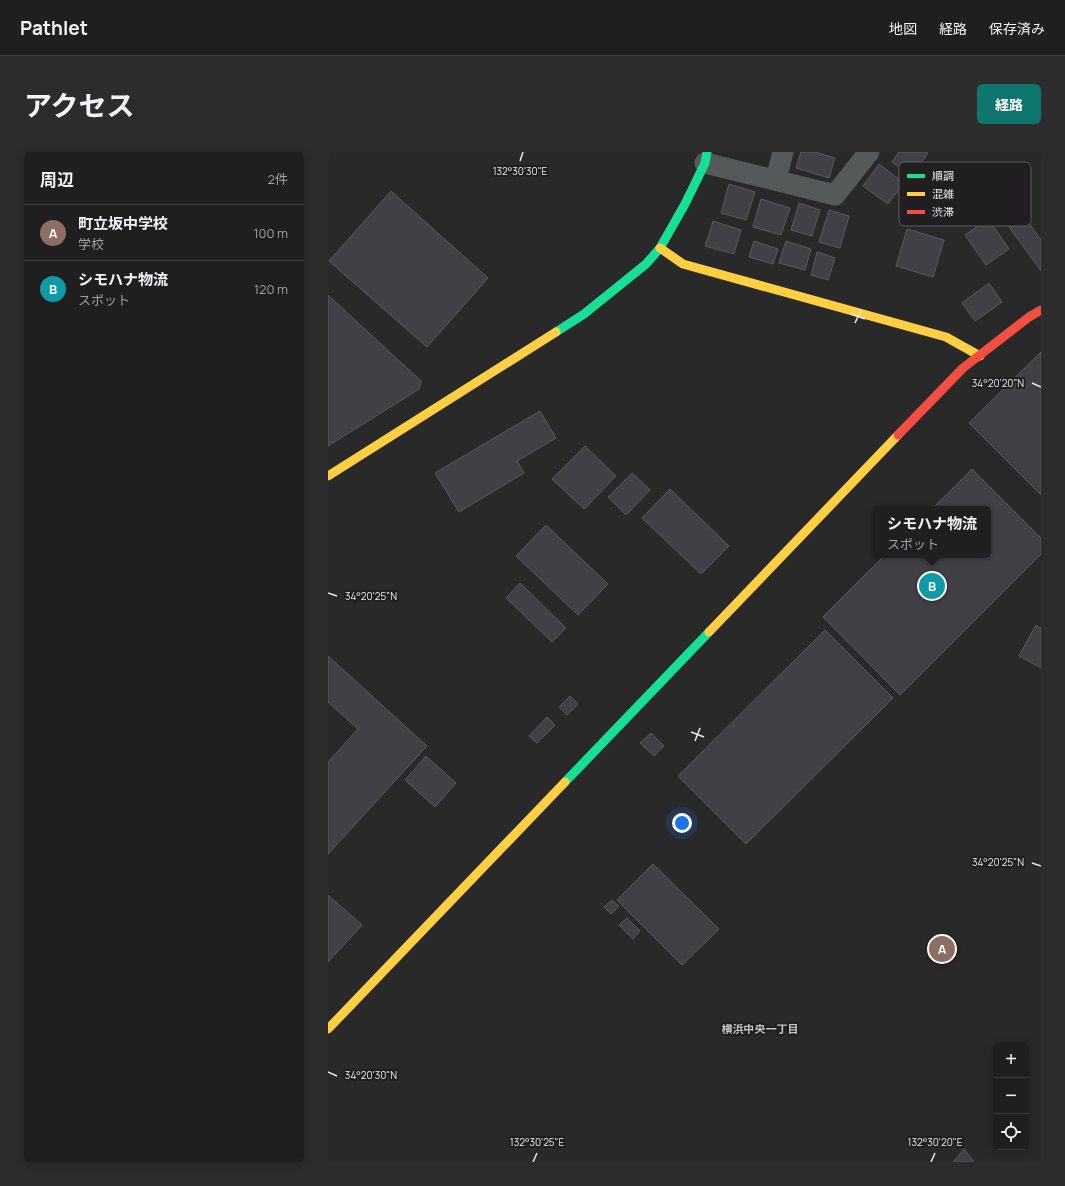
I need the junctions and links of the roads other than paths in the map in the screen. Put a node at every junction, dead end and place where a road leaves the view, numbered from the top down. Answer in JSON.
{"nodes":[{"id":1,"x":783,"y":152,"type":"edge"},
{"id":2,"x":869,"y":152,"type":"edge"},
{"id":3,"x":706,"y":158,"type":"edge"},
{"id":4,"x":776,"y":180,"type":"junction"},
{"id":5,"x":660,"y":248,"type":"junction"},
{"id":6,"x":1041,"y":310,"type":"edge"},
{"id":7,"x":980,"y":356,"type":"junction"},
{"id":8,"x":328,"y":476,"type":"edge"},
{"id":9,"x":328,"y":1029,"type":"edge"}],
"edges":[{"from":1,"to":4,"type":"street"},
{"from":2,"to":4,"type":"street"},
{"from":3,"to":4,"type":"street"},
{"from":3,"to":5,"type":"street"},
{"from":5,"to":7,"type":"street"},
{"from":5,"to":8,"type":"street"},
{"from":6,"to":7,"type":"street"},
{"from":7,"to":9,"type":"street"}]}
